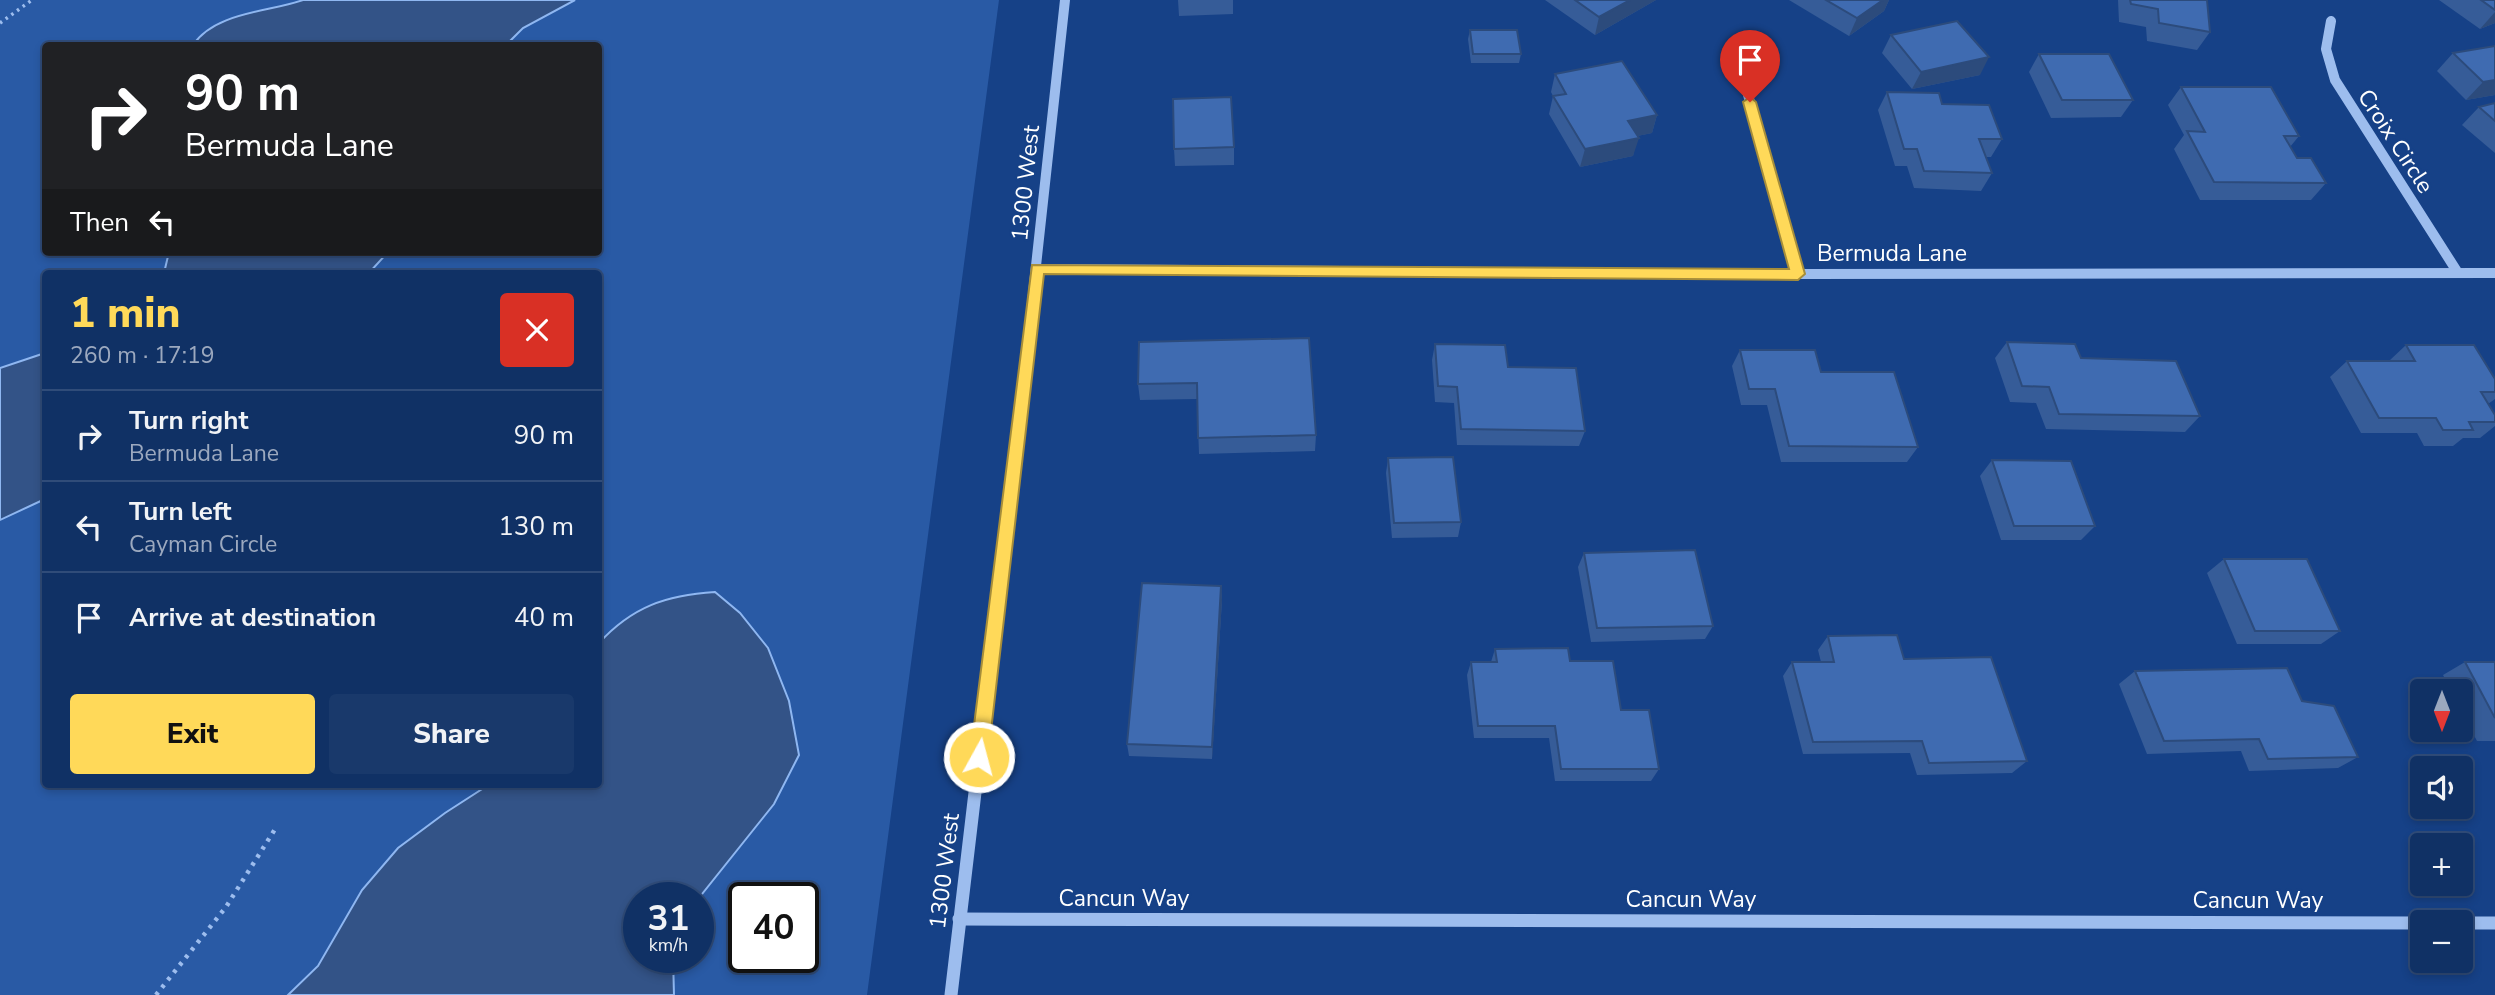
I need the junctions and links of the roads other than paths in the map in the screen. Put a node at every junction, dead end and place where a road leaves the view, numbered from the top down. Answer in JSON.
{"nodes":[{"id":1,"x":1065,"y":0,"type":"edge"},
{"id":2,"x":2332,"y":21,"type":"dead end"},
{"id":3,"x":1743,"y":77,"type":"dead end"},
{"id":4,"x":1037,"y":269,"type":"junction"},
{"id":5,"x":2495,"y":273,"type":"edge"},
{"id":6,"x":1798,"y":274,"type":"junction"},
{"id":7,"x":2458,"y":274,"type":"junction"},
{"id":8,"x":959,"y":919,"type":"junction"},
{"id":9,"x":2410,"y":923,"type":"edge"},
{"id":10,"x":2473,"y":923,"type":"edge"},
{"id":11,"x":2495,"y":923,"type":"edge"},
{"id":12,"x":951,"y":995,"type":"edge"}],
"edges":[{"from":1,"to":4,"type":"street","name":"1300 West"},
{"from":2,"to":7,"type":"street","name":"Croix Circle"},
{"from":3,"to":6,"type":"street"},
{"from":4,"to":6,"type":"street","name":"Bermuda Lane"},
{"from":4,"to":8,"type":"street","name":"1300 West"},
{"from":5,"to":7,"type":"street","name":"Bermuda Lane"},
{"from":6,"to":7,"type":"street","name":"Bermuda Lane"},
{"from":8,"to":9,"type":"street","name":"Cancun Way"},
{"from":8,"to":12,"type":"street","name":"1300 West"},
{"from":10,"to":11,"type":"street"}]}
